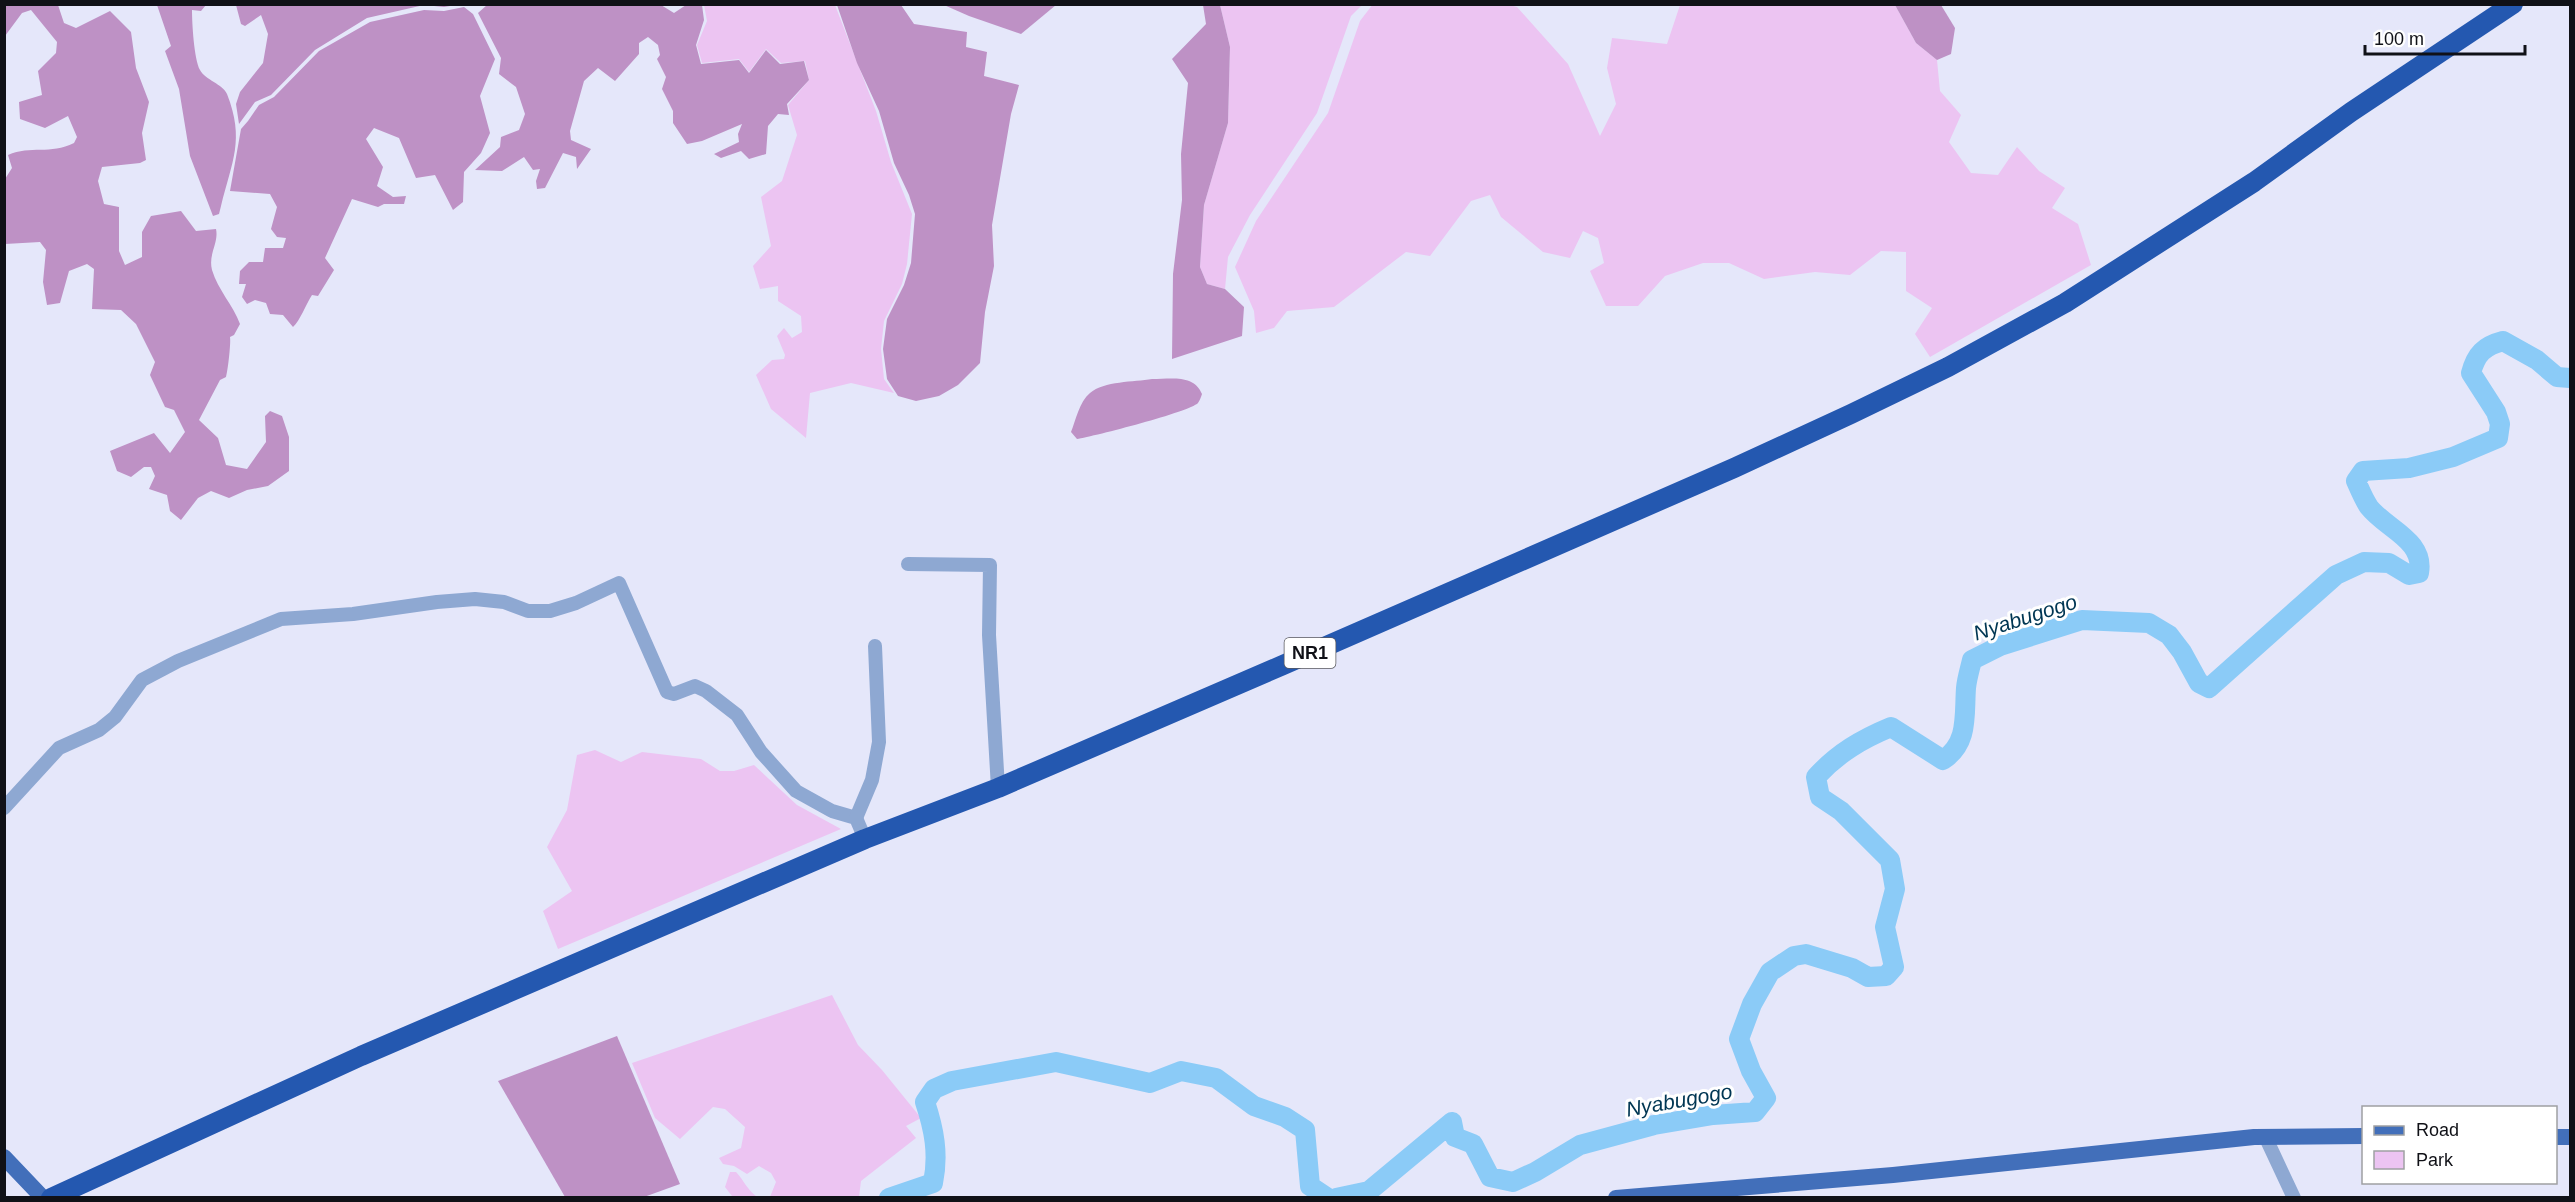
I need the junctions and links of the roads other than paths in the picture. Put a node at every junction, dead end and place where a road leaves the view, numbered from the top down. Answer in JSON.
{"nodes":[{"id":1,"x":2513,"y":4,"type":"edge"},
{"id":2,"x":908,"y":564,"type":"dead end"},
{"id":3,"x":874,"y":646,"type":"dead end"},
{"id":4,"x":998,"y":788,"type":"junction"},
{"id":5,"x":4,"y":808,"type":"edge"},
{"id":6,"x":856,"y":818,"type":"junction"},
{"id":7,"x":865,"y":839,"type":"junction"},
{"id":8,"x":2265,"y":1136,"type":"junction"},
{"id":9,"x":2362,"y":1136,"type":"edge"},
{"id":10,"x":4,"y":1156,"type":"edge"},
{"id":11,"x":43,"y":1197,"type":"edge"},
{"id":12,"x":51,"y":1197,"type":"edge"},
{"id":13,"x":1616,"y":1197,"type":"edge"},
{"id":14,"x":2294,"y":1197,"type":"edge"}],
"edges":[{"from":1,"to":4,"type":"highway","number":"NR1"},
{"from":2,"to":4,"type":"street"},
{"from":3,"to":6,"type":"street"},
{"from":4,"to":7,"type":"highway","number":"NR1"},
{"from":5,"to":6,"type":"street"},
{"from":6,"to":7,"type":"street"},
{"from":7,"to":12,"type":"highway","number":"NR1"},
{"from":8,"to":9,"type":"main road"},
{"from":8,"to":13,"type":"main road"},
{"from":8,"to":14,"type":"street"},
{"from":10,"to":11,"type":"main road"}]}
